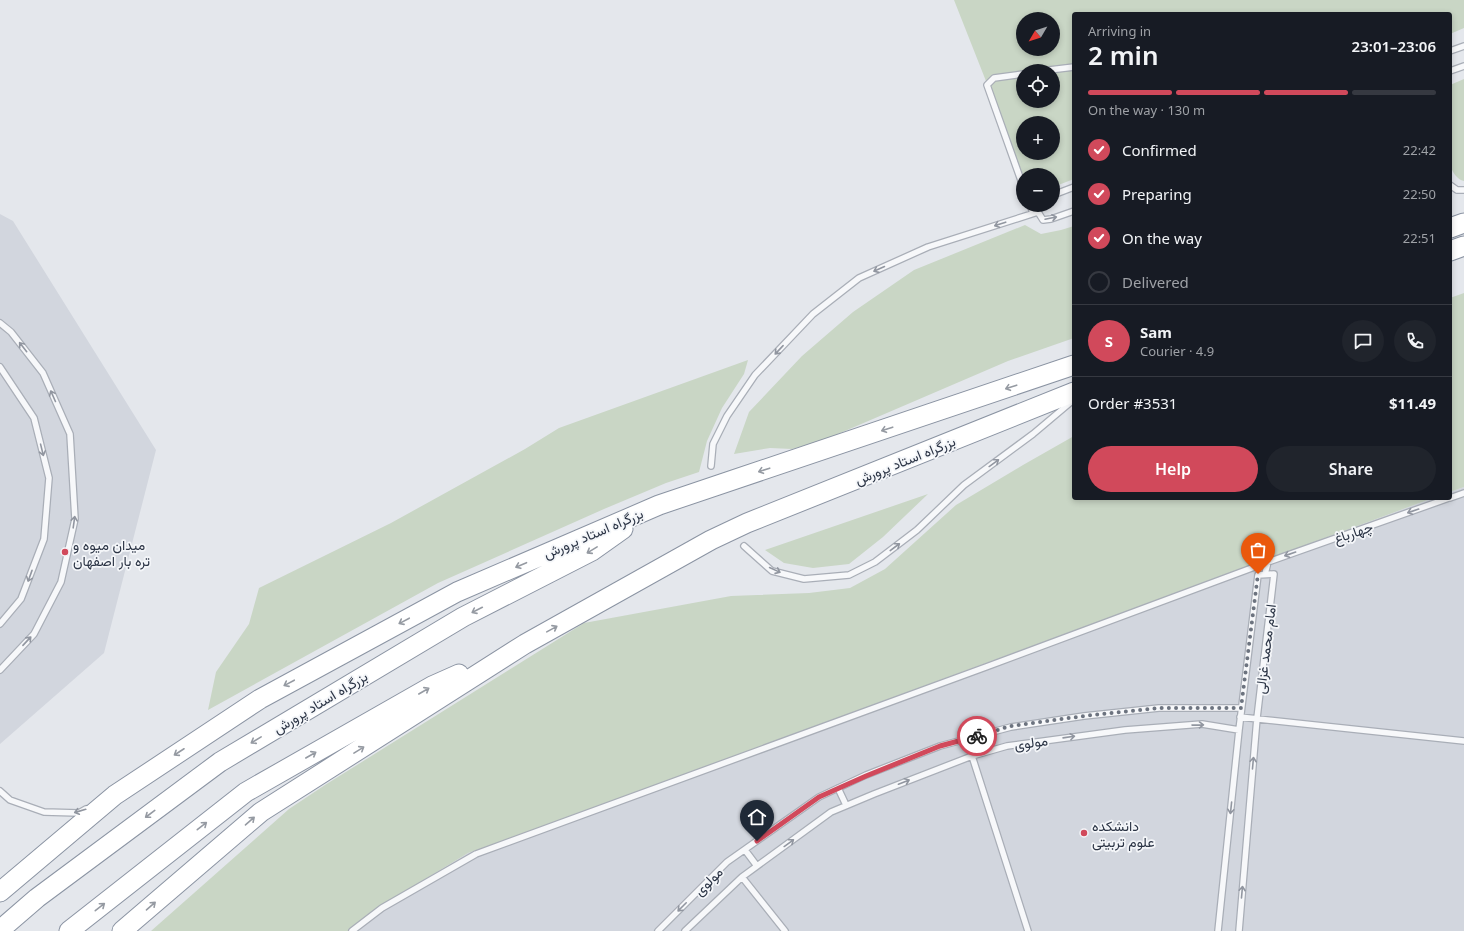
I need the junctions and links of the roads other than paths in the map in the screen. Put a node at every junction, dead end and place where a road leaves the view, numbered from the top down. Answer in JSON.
{"nodes":[{"id":1,"x":1464,"y":46,"type":"edge"},
{"id":2,"x":1452,"y":50,"type":"edge"},
{"id":3,"x":1464,"y":66,"type":"edge"},
{"id":4,"x":1072,"y":67,"type":"edge"},
{"id":5,"x":1060,"y":69,"type":"edge"},
{"id":6,"x":1452,"y":70,"type":"edge"},
{"id":7,"x":1016,"y":75,"type":"edge"},
{"id":8,"x":1017,"y":168,"type":"edge"},
{"id":9,"x":1452,"y":186,"type":"edge"},
{"id":10,"x":1072,"y":188,"type":"edge"},
{"id":11,"x":1464,"y":190,"type":"edge"},
{"id":12,"x":1060,"y":192,"type":"edge"},
{"id":13,"x":1035,"y":212,"type":"joint"},
{"id":14,"x":1072,"y":212,"type":"edge"},
{"id":15,"x":1464,"y":223,"type":"edge"},
{"id":16,"x":1452,"y":227,"type":"edge"},
{"id":17,"x":1464,"y":246,"type":"edge"},
{"id":18,"x":1452,"y":250,"type":"edge"},
{"id":19,"x":0,"y":323,"type":"edge"},
{"id":20,"x":1071,"y":363,"type":"edge"},
{"id":21,"x":0,"y":367,"type":"edge"},
{"id":22,"x":1072,"y":393,"type":"edge"},
{"id":23,"x":1072,"y":401,"type":"edge"},
{"id":24,"x":711,"y":466,"type":"dead end"},
{"id":25,"x":1464,"y":493,"type":"edge"},
{"id":26,"x":1452,"y":497,"type":"edge"},
{"id":27,"x":1444,"y":500,"type":"edge"},
{"id":28,"x":659,"y":505,"type":"junction"},
{"id":29,"x":744,"y":546,"type":"dead end"},
{"id":30,"x":1268,"y":562,"type":"junction"},
{"id":31,"x":1265,"y":574,"type":"junction"},
{"id":32,"x":0,"y":624,"type":"edge"},
{"id":33,"x":525,"y":644,"type":"junction"},
{"id":34,"x":0,"y":670,"type":"edge"},
{"id":35,"x":1241,"y":708,"type":"junction"},
{"id":36,"x":1240,"y":717,"type":"junction"},
{"id":37,"x":1257,"y":718,"type":"junction"},
{"id":38,"x":1239,"y":730,"type":"junction"},
{"id":39,"x":1464,"y":741,"type":"edge"},
{"id":40,"x":972,"y":756,"type":"junction"},
{"id":41,"x":838,"y":788,"type":"junction"},
{"id":42,"x":0,"y":792,"type":"edge"},
{"id":43,"x":115,"y":795,"type":"junction"},
{"id":44,"x":846,"y":806,"type":"junction"},
{"id":45,"x":745,"y":850,"type":"junction"},
{"id":46,"x":757,"y":866,"type":"junction"},
{"id":47,"x":742,"y":877,"type":"junction"},
{"id":48,"x":0,"y":892,"type":"edge"},
{"id":49,"x":0,"y":930,"type":"edge"},
{"id":50,"x":69,"y":931,"type":"edge"},
{"id":51,"x":122,"y":931,"type":"edge"},
{"id":52,"x":352,"y":931,"type":"edge"},
{"id":53,"x":658,"y":931,"type":"edge"},
{"id":54,"x":685,"y":931,"type":"edge"},
{"id":55,"x":785,"y":931,"type":"edge"},
{"id":56,"x":1028,"y":931,"type":"edge"},
{"id":57,"x":1218,"y":931,"type":"edge"},
{"id":58,"x":1239,"y":931,"type":"edge"}],
"edges":[{"from":1,"to":2,"type":"lane"},
{"from":3,"to":6,"type":"lane"},
{"from":4,"to":5,"type":"lane"},
{"from":7,"to":8,"type":"lane"},
{"from":9,"to":11,"type":"lane"},
{"from":10,"to":12,"type":"lane"},
{"from":13,"to":14,"type":"lane","one_way":true},
{"from":13,"to":24,"type":"lane","one_way":true},
{"from":15,"to":16,"type":"highway"},
{"from":17,"to":18,"type":"highway"},
{"from":34,"to":19,"type":"lane","one_way":true},
{"from":20,"to":28,"type":"highway","name":"بزرگراه استاد پرورش","one_way":true},
{"from":21,"to":32,"type":"lane","one_way":true},
{"from":33,"to":22,"type":"highway","name":"بزرگراه استاد پرورش","one_way":true},
{"from":29,"to":23,"type":"lane","one_way":true},
{"from":25,"to":26,"type":"lane","name":"چهارباغ"},
{"from":27,"to":30,"type":"lane","name":"چهارباغ","one_way":true},
{"from":28,"to":43,"type":"highway","name":"بزرگراه استاد پرورش","one_way":true},
{"from":28,"to":49,"type":"highway","name":"بزرگراه استاد پرورش","one_way":true},
{"from":30,"to":31,"type":"lane"},
{"from":30,"to":52,"type":"lane","name":"چهارباغ"},
{"from":31,"to":35,"type":"lane","name":"امام محمد غزالی"},
{"from":31,"to":37,"type":"lane","name":"امام محمد غزالی"},
{"from":50,"to":33,"type":"highway","name":"بزرگراه استاد پرورش","one_way":true},
{"from":51,"to":33,"type":"highway","name":"بزرگراه استاد پرورش","one_way":true},
{"from":35,"to":36,"type":"lane","name":"امام محمد غزالی"},
{"from":35,"to":41,"type":"lane","name":"مولوی"},
{"from":36,"to":37,"type":"lane"},
{"from":36,"to":38,"type":"lane","name":"امام محمد غزالی"},
{"from":37,"to":39,"type":"lane"},
{"from":58,"to":37,"type":"lane","name":"امام محمد غزالی","one_way":true},
{"from":40,"to":38,"type":"lane","name":"مولوی","one_way":true},
{"from":38,"to":57,"type":"lane","name":"امام محمد غزالی","one_way":true},
{"from":44,"to":40,"type":"lane","name":"مولوی","one_way":true},
{"from":40,"to":56,"type":"lane"},
{"from":41,"to":44,"type":"lane"},
{"from":41,"to":45,"type":"lane","name":"مولوی"},
{"from":43,"to":42,"type":"lane","one_way":true},
{"from":43,"to":48,"type":"highway","name":"بزرگراه استاد پرورش"},
{"from":46,"to":44,"type":"lane","name":"مولوی","one_way":true},
{"from":45,"to":46,"type":"lane"},
{"from":45,"to":53,"type":"lane","name":"مولوی","one_way":true},
{"from":46,"to":47,"type":"lane","name":"مولوی"},
{"from":47,"to":54,"type":"lane","name":"مولوی"},
{"from":47,"to":55,"type":"lane"}]}
